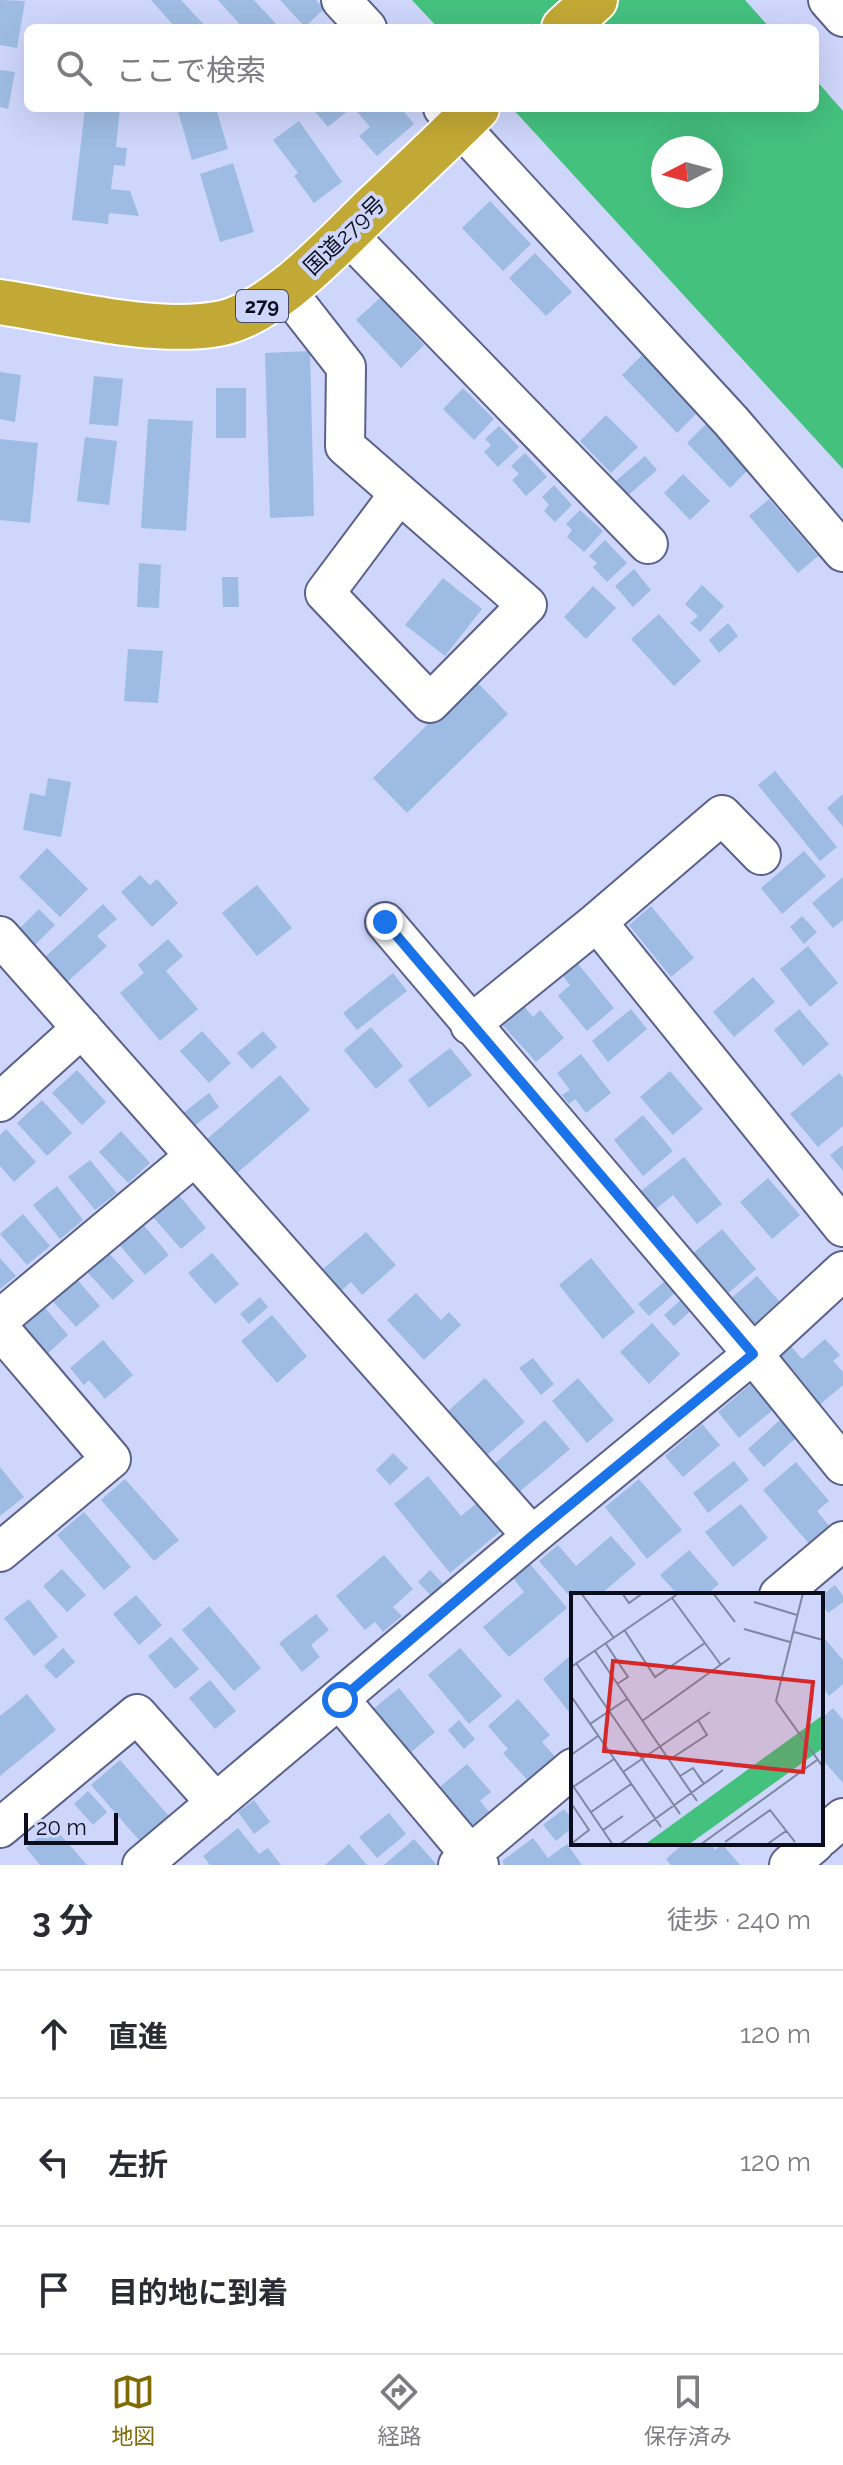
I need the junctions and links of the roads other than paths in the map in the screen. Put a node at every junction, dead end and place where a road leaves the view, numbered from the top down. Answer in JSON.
{"nodes":[{"id":1,"x":341,"y":0,"type":"edge"},
{"id":2,"x":595,"y":0,"type":"edge"},
{"id":3,"x":828,"y":0,"type":"edge"},
{"id":4,"x":843,"y":17,"type":"edge"},
{"id":5,"x":363,"y":24,"type":"edge"},
{"id":6,"x":568,"y":24,"type":"edge"},
{"id":7,"x":460,"y":114,"type":"edge"},
{"id":8,"x":346,"y":233,"type":"junction"},
{"id":9,"x":285,"y":289,"type":"junction"},
{"id":10,"x":0,"y":302,"type":"edge"},
{"id":11,"x":399,"y":494,"type":"junction"},
{"id":12,"x":648,"y":544,"type":"dead end"},
{"id":13,"x":843,"y":552,"type":"edge"},
{"id":14,"x":761,"y":855,"type":"dead end"},
{"id":15,"x":385,"y":922,"type":"dead end"},
{"id":16,"x":597,"y":922,"type":"junction"},
{"id":17,"x":0,"y":936,"type":"edge"},
{"id":18,"x":470,"y":1025,"type":"junction"},
{"id":19,"x":82,"y":1028,"type":"junction"},
{"id":20,"x":0,"y":1102,"type":"edge"},
{"id":21,"x":195,"y":1156,"type":"junction"},
{"id":22,"x":843,"y":1227,"type":"edge"},
{"id":23,"x":843,"y":1271,"type":"edge"},
{"id":24,"x":0,"y":1319,"type":"edge"},
{"id":25,"x":0,"y":1329,"type":"edge"},
{"id":26,"x":753,"y":1354,"type":"junction"},
{"id":27,"x":843,"y":1465,"type":"edge"},
{"id":28,"x":532,"y":1536,"type":"junction"},
{"id":29,"x":843,"y":1541,"type":"edge"},
{"id":30,"x":0,"y":1552,"type":"edge"},
{"id":31,"x":781,"y":1593,"type":"edge"},
{"id":32,"x":340,"y":1700,"type":"junction"},
{"id":33,"x":571,"y":1770,"type":"edge"},
{"id":34,"x":216,"y":1803,"type":"junction"},
{"id":35,"x":843,"y":1818,"type":"edge"},
{"id":36,"x":0,"y":1828,"type":"edge"},
{"id":37,"x":823,"y":1835,"type":"edge"},
{"id":38,"x":813,"y":1845,"type":"edge"},
{"id":39,"x":469,"y":1862,"type":"edge"},
{"id":40,"x":142,"y":1865,"type":"edge"},
{"id":41,"x":789,"y":1865,"type":"edge"}],
"edges":[{"from":1,"to":5,"type":"street"},
{"from":2,"to":6,"type":"highway"},
{"from":3,"to":4,"type":"street"},
{"from":7,"to":8,"type":"highway","name":"国道279号","number":"279"},
{"from":7,"to":13,"type":"street"},
{"from":8,"to":9,"type":"highway","name":"国道279号","number":"279"},
{"from":8,"to":12,"type":"street"},
{"from":9,"to":10,"type":"highway","name":"国道279号","number":"279"},
{"from":9,"to":11,"type":"street"},
{"from":11,"to":11,"type":"street"},
{"from":14,"to":16,"type":"street"},
{"from":15,"to":18,"type":"street"},
{"from":16,"to":18,"type":"street"},
{"from":16,"to":22,"type":"street"},
{"from":17,"to":19,"type":"street"},
{"from":18,"to":26,"type":"street"},
{"from":19,"to":20,"type":"street"},
{"from":19,"to":21,"type":"street"},
{"from":21,"to":24,"type":"street"},
{"from":21,"to":28,"type":"street"},
{"from":23,"to":26,"type":"street"},
{"from":25,"to":30,"type":"street"},
{"from":26,"to":27,"type":"street"},
{"from":26,"to":28,"type":"street"},
{"from":28,"to":32,"type":"street"},
{"from":29,"to":31,"type":"street"},
{"from":32,"to":34,"type":"street"},
{"from":32,"to":39,"type":"street"},
{"from":33,"to":39,"type":"street"},
{"from":34,"to":36,"type":"street"},
{"from":34,"to":40,"type":"street"},
{"from":35,"to":37,"type":"street"},
{"from":38,"to":41,"type":"street"}]}
